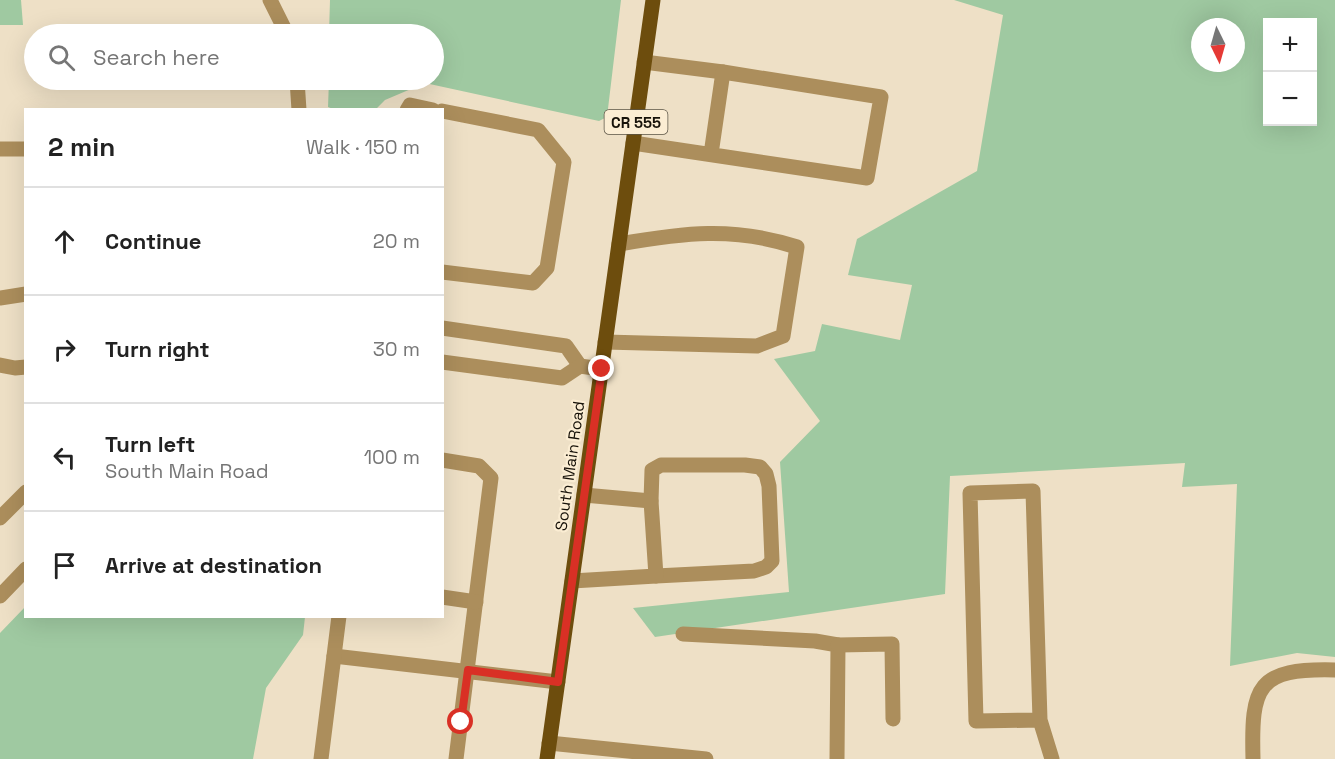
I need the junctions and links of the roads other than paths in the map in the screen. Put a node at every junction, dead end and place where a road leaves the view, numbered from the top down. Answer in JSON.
{"nodes":[{"id":1,"x":270,"y":0,"type":"edge"},
{"id":2,"x":653,"y":0,"type":"edge"},
{"id":3,"x":282,"y":24,"type":"edge"},
{"id":4,"x":644,"y":62,"type":"junction"},
{"id":5,"x":723,"y":72,"type":"junction"},
{"id":6,"x":298,"y":90,"type":"edge"},
{"id":7,"x":299,"y":108,"type":"edge"},
{"id":8,"x":408,"y":108,"type":"edge"},
{"id":9,"x":424,"y":108,"type":"edge"},
{"id":10,"x":444,"y":111,"type":"edge"},
{"id":11,"x":633,"y":143,"type":"junction"},
{"id":12,"x":0,"y":149,"type":"edge"},
{"id":13,"x":24,"y":149,"type":"edge"},
{"id":14,"x":711,"y":154,"type":"junction"},
{"id":15,"x":619,"y":244,"type":"junction"},
{"id":16,"x":444,"y":272,"type":"edge"},
{"id":17,"x":24,"y":294,"type":"edge"},
{"id":18,"x":0,"y":298,"type":"edge"},
{"id":19,"x":444,"y":328,"type":"edge"},
{"id":20,"x":605,"y":342,"type":"junction"},
{"id":21,"x":444,"y":362,"type":"edge"},
{"id":22,"x":0,"y":365,"type":"edge"},
{"id":23,"x":580,"y":366,"type":"junction"},
{"id":24,"x":24,"y":367,"type":"edge"},
{"id":25,"x":602,"y":369,"type":"junction"},
{"id":26,"x":444,"y":460,"type":"edge"},
{"id":27,"x":24,"y":494,"type":"edge"},
{"id":28,"x":584,"y":495,"type":"junction"},
{"id":29,"x":651,"y":501,"type":"junction"},
{"id":30,"x":0,"y":518,"type":"edge"},
{"id":31,"x":24,"y":570,"type":"edge"},
{"id":32,"x":656,"y":576,"type":"junction"},
{"id":33,"x":572,"y":581,"type":"junction"},
{"id":34,"x":0,"y":596,"type":"edge"},
{"id":35,"x":444,"y":597,"type":"edge"},
{"id":36,"x":476,"y":602,"type":"junction"},
{"id":37,"x":339,"y":618,"type":"edge"},
{"id":38,"x":683,"y":634,"type":"dead end"},
{"id":39,"x":838,"y":645,"type":"junction"},
{"id":40,"x":334,"y":656,"type":"junction"},
{"id":41,"x":468,"y":670,"type":"junction"},
{"id":42,"x":1335,"y":670,"type":"edge"},
{"id":43,"x":558,"y":682,"type":"junction"},
{"id":44,"x":894,"y":719,"type":"dead end"},
{"id":45,"x":1040,"y":720,"type":"junction"},
{"id":46,"x":549,"y":743,"type":"junction"},
{"id":47,"x":321,"y":759,"type":"edge"},
{"id":48,"x":456,"y":759,"type":"edge"},
{"id":49,"x":547,"y":759,"type":"edge"},
{"id":50,"x":706,"y":759,"type":"edge"},
{"id":51,"x":837,"y":759,"type":"edge"},
{"id":52,"x":1052,"y":759,"type":"edge"},
{"id":53,"x":1253,"y":759,"type":"edge"}],
"edges":[{"from":1,"to":3,"type":"street"},
{"from":2,"to":4,"type":"main road","name":"South Main Road","number":"CR 555"},
{"from":4,"to":5,"type":"street"},
{"from":4,"to":11,"type":"main road","name":"South Main Road","number":"CR 555"},
{"from":5,"to":14,"type":"street"},
{"from":5,"to":14,"type":"street"},
{"from":6,"to":7,"type":"street"},
{"from":8,"to":9,"type":"street"},
{"from":10,"to":16,"type":"street"},
{"from":11,"to":14,"type":"street"},
{"from":11,"to":15,"type":"main road","name":"South Main Road","number":"CR 555"},
{"from":12,"to":13,"type":"street"},
{"from":15,"to":20,"type":"main road","name":"South Main Road","number":"CR 555"},
{"from":15,"to":20,"type":"street"},
{"from":17,"to":18,"type":"street"},
{"from":19,"to":23,"type":"street"},
{"from":20,"to":25,"type":"main road","name":"South Main Road","number":"CR 555"},
{"from":21,"to":23,"type":"street"},
{"from":22,"to":24,"type":"street"},
{"from":23,"to":25,"type":"street"},
{"from":25,"to":28,"type":"main road","name":"South Main Road","number":"CR 555"},
{"from":26,"to":36,"type":"street"},
{"from":27,"to":30,"type":"street"},
{"from":28,"to":29,"type":"street"},
{"from":28,"to":33,"type":"main road","name":"South Main Road","number":"CR 555"},
{"from":29,"to":32,"type":"street"},
{"from":29,"to":32,"type":"street"},
{"from":31,"to":34,"type":"street"},
{"from":32,"to":33,"type":"street"},
{"from":33,"to":43,"type":"main road","name":"South Main Road","number":"CR 555"},
{"from":35,"to":36,"type":"street"},
{"from":36,"to":41,"type":"street"},
{"from":37,"to":40,"type":"street"},
{"from":38,"to":39,"type":"street"},
{"from":39,"to":44,"type":"street"},
{"from":39,"to":51,"type":"street"},
{"from":40,"to":41,"type":"street"},
{"from":40,"to":47,"type":"street"},
{"from":41,"to":43,"type":"street"},
{"from":41,"to":48,"type":"street"},
{"from":42,"to":53,"type":"street"},
{"from":43,"to":46,"type":"main road","name":"South Main Road","number":"CR 555"},
{"from":45,"to":45,"type":"street"},
{"from":45,"to":52,"type":"street"},
{"from":46,"to":49,"type":"main road","name":"South Main Road","number":"CR 555"},
{"from":46,"to":50,"type":"street"}]}
